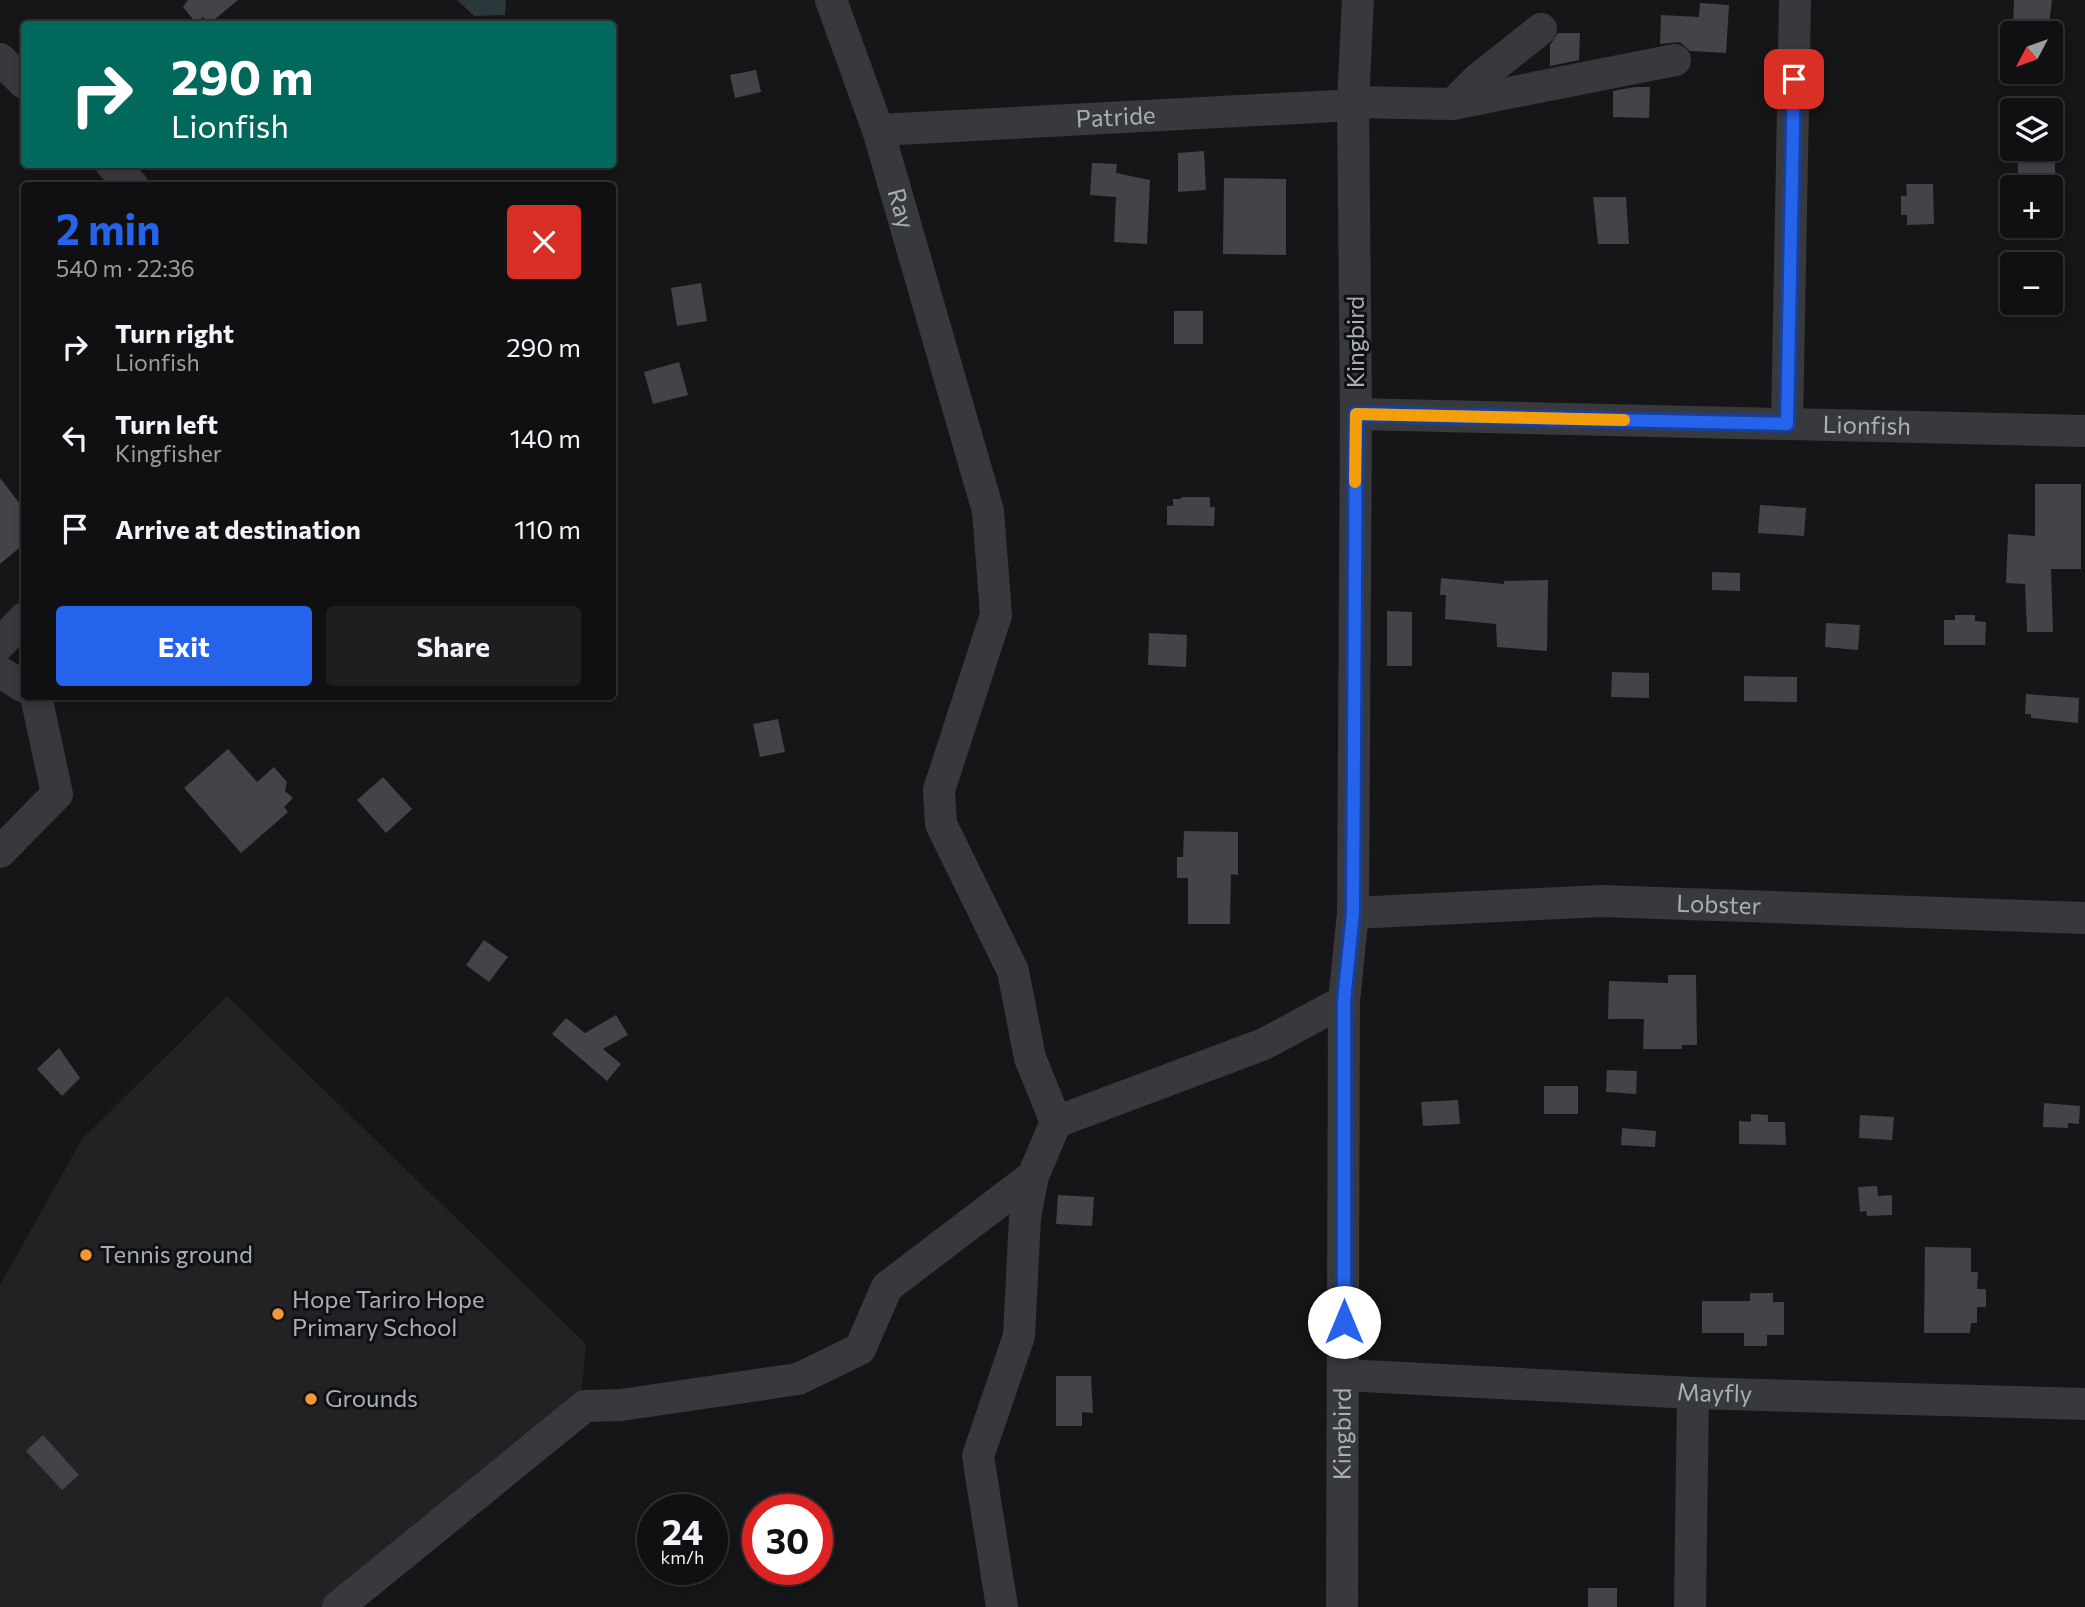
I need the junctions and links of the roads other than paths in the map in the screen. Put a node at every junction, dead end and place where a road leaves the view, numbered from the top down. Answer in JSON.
{"nodes":[{"id":1,"x":831,"y":0,"type":"edge"},
{"id":2,"x":1358,"y":0,"type":"edge"},
{"id":3,"x":1795,"y":0,"type":"edge"},
{"id":4,"x":1541,"y":29,"type":"dead end"},
{"id":5,"x":0,"y":59,"type":"edge"},
{"id":6,"x":1675,"y":60,"type":"dead end"},
{"id":7,"x":21,"y":80,"type":"edge"},
{"id":8,"x":1354,"y":103,"type":"junction"},
{"id":9,"x":1453,"y":104,"type":"junction"},
{"id":10,"x":878,"y":130,"type":"junction"},
{"id":11,"x":115,"y":168,"type":"edge"},
{"id":12,"x":129,"y":182,"type":"edge"},
{"id":13,"x":1356,"y":414,"type":"junction"},
{"id":14,"x":1787,"y":424,"type":"junction"},
{"id":15,"x":2085,"y":431,"type":"edge"},
{"id":16,"x":21,"y":621,"type":"edge"},
{"id":17,"x":0,"y":644,"type":"edge"},
{"id":18,"x":0,"y":672,"type":"edge"},
{"id":19,"x":21,"y":685,"type":"edge"},
{"id":20,"x":37,"y":700,"type":"edge"},
{"id":21,"x":0,"y":852,"type":"edge"},
{"id":22,"x":1353,"y":913,"type":"junction"},
{"id":23,"x":2085,"y":918,"type":"edge"},
{"id":24,"x":1344,"y":1001,"type":"junction"},
{"id":25,"x":1056,"y":1122,"type":"junction"},
{"id":26,"x":1032,"y":1176,"type":"junction"},
{"id":27,"x":1344,"y":1376,"type":"junction"},
{"id":28,"x":1693,"y":1393,"type":"junction"},
{"id":29,"x":2085,"y":1404,"type":"edge"},
{"id":30,"x":346,"y":1600,"type":"edge"},
{"id":31,"x":1002,"y":1607,"type":"edge"},
{"id":32,"x":1342,"y":1607,"type":"edge"},
{"id":33,"x":1690,"y":1607,"type":"edge"}],
"edges":[{"from":1,"to":10,"type":"street","name":"Ray"},
{"from":2,"to":8,"type":"street","name":"Kingbird"},
{"from":3,"to":14,"type":"street"},
{"from":4,"to":9,"type":"street"},
{"from":5,"to":7,"type":"street"},
{"from":6,"to":9,"type":"street","name":"Patride"},
{"from":8,"to":9,"type":"street","name":"Patride"},
{"from":8,"to":10,"type":"street","name":"Patride"},
{"from":8,"to":13,"type":"street","name":"Kingbird"},
{"from":10,"to":25,"type":"street","name":"Ray"},
{"from":11,"to":12,"type":"street"},
{"from":13,"to":14,"type":"street","name":"Lionfish"},
{"from":13,"to":22,"type":"street","name":"Kingbird"},
{"from":14,"to":15,"type":"street","name":"Lionfish"},
{"from":16,"to":17,"type":"street"},
{"from":18,"to":19,"type":"street"},
{"from":20,"to":21,"type":"street"},
{"from":22,"to":23,"type":"street","name":"Lobster"},
{"from":22,"to":24,"type":"street","name":"Kingbird"},
{"from":24,"to":25,"type":"street"},
{"from":24,"to":27,"type":"street","name":"Kingbird"},
{"from":25,"to":26,"type":"street"},
{"from":26,"to":30,"type":"street"},
{"from":26,"to":31,"type":"street"},
{"from":27,"to":28,"type":"street","name":"Mayfly"},
{"from":27,"to":32,"type":"street","name":"Kingbird"},
{"from":28,"to":29,"type":"street","name":"Mayfly"},
{"from":28,"to":33,"type":"street"}]}
